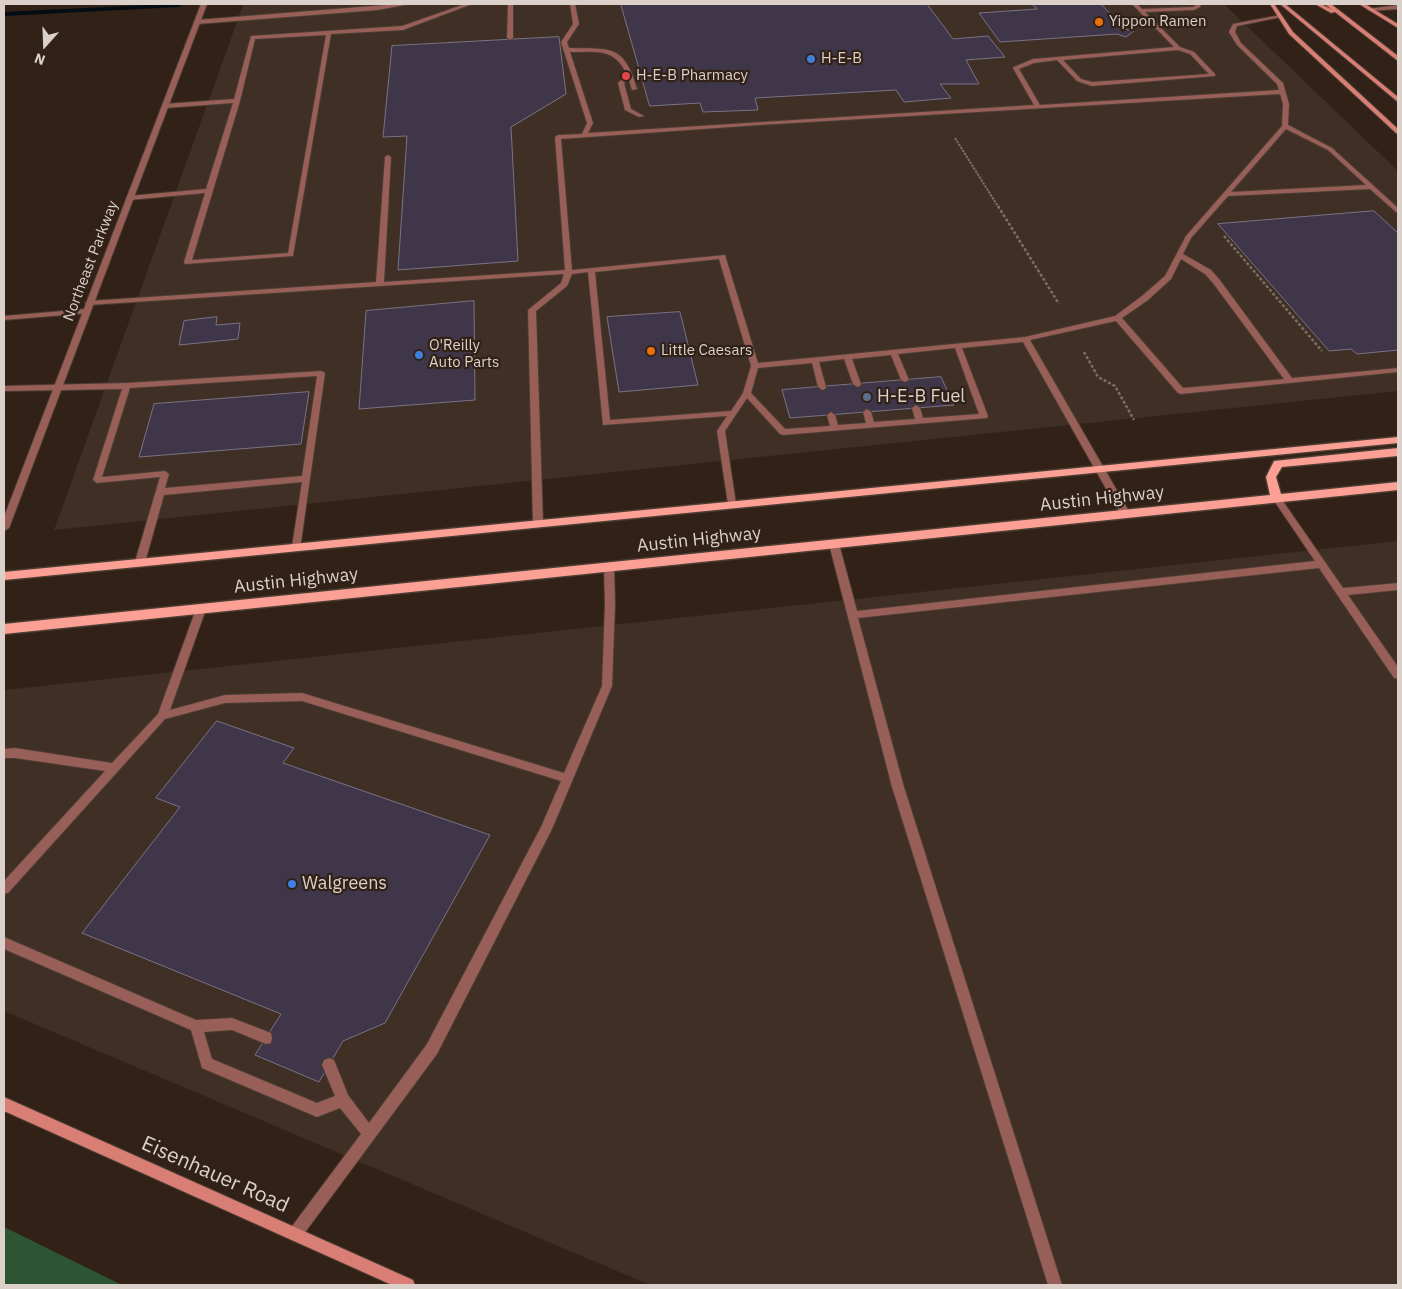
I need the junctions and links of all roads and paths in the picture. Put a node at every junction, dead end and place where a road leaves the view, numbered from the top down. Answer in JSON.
{"nodes":[{"id":1,"x":204,"y":4,"type":"edge"},
{"id":2,"x":407,"y":4,"type":"edge"},
{"id":3,"x":469,"y":4,"type":"edge"},
{"id":4,"x":510,"y":4,"type":"edge"},
{"id":5,"x":572,"y":4,"type":"edge"},
{"id":6,"x":1134,"y":4,"type":"edge"},
{"id":7,"x":1199,"y":4,"type":"edge"},
{"id":8,"x":1272,"y":4,"type":"edge"},
{"id":9,"x":1282,"y":4,"type":"edge"},
{"id":10,"x":1317,"y":4,"type":"edge"},
{"id":11,"x":1328,"y":4,"type":"edge"},
{"id":12,"x":1362,"y":4,"type":"edge"},
{"id":13,"x":1398,"y":7,"type":"edge"},
{"id":14,"x":1370,"y":9,"type":"junction"},
{"id":15,"x":1142,"y":11,"type":"junction"},
{"id":16,"x":1279,"y":16,"type":"junction"},
{"id":17,"x":1347,"y":19,"type":"junction"},
{"id":18,"x":196,"y":22,"type":"junction"},
{"id":19,"x":1398,"y":26,"type":"edge"},
{"id":20,"x":329,"y":34,"type":"junction"},
{"id":21,"x":510,"y":38,"type":"dead end"},
{"id":22,"x":1178,"y":48,"type":"junction"},
{"id":23,"x":566,"y":50,"type":"junction"},
{"id":24,"x":1059,"y":59,"type":"junction"},
{"id":25,"x":1398,"y":59,"type":"edge"},
{"id":26,"x":631,"y":75,"type":"junction"},
{"id":27,"x":634,"y":90,"type":"dead end"},
{"id":28,"x":1283,"y":92,"type":"junction"},
{"id":29,"x":1398,"y":100,"type":"edge"},
{"id":30,"x":237,"y":101,"type":"junction"},
{"id":31,"x":165,"y":106,"type":"junction"},
{"id":32,"x":638,"y":106,"type":"dead end"},
{"id":33,"x":1038,"y":107,"type":"junction"},
{"id":34,"x":641,"y":116,"type":"junction"},
{"id":35,"x":1285,"y":126,"type":"junction"},
{"id":36,"x":644,"y":131,"type":"junction"},
{"id":37,"x":1398,"y":132,"type":"edge"},
{"id":38,"x":953,"y":134,"type":"dead end"},
{"id":39,"x":584,"y":136,"type":"junction"},
{"id":40,"x":388,"y":157,"type":"dead end"},
{"id":41,"x":1372,"y":187,"type":"junction"},
{"id":42,"x":209,"y":191,"type":"junction"},
{"id":43,"x":1225,"y":194,"type":"junction"},
{"id":44,"x":130,"y":198,"type":"junction"},
{"id":45,"x":1398,"y":211,"type":"edge"},
{"id":46,"x":1223,"y":235,"type":"dead end"},
{"id":47,"x":1179,"y":255,"type":"junction"},
{"id":48,"x":591,"y":270,"type":"junction"},
{"id":49,"x":569,"y":272,"type":"junction"},
{"id":50,"x":380,"y":284,"type":"junction"},
{"id":51,"x":89,"y":303,"type":"junction"},
{"id":52,"x":1062,"y":309,"type":"dead end"},
{"id":53,"x":86,"y":311,"type":"junction"},
{"id":54,"x":4,"y":318,"type":"edge"},
{"id":55,"x":1118,"y":318,"type":"junction"},
{"id":56,"x":1025,"y":339,"type":"junction"},
{"id":57,"x":958,"y":346,"type":"junction"},
{"id":58,"x":1080,"y":346,"type":"dead end"},
{"id":59,"x":894,"y":353,"type":"junction"},
{"id":60,"x":1325,"y":355,"type":"dead end"},
{"id":61,"x":847,"y":357,"type":"junction"},
{"id":62,"x":815,"y":360,"type":"junction"},
{"id":63,"x":755,"y":366,"type":"junction"},
{"id":64,"x":1398,"y":370,"type":"edge"},
{"id":65,"x":905,"y":380,"type":"dead end"},
{"id":66,"x":1290,"y":380,"type":"junction"},
{"id":67,"x":857,"y":384,"type":"dead end"},
{"id":68,"x":58,"y":386,"type":"junction"},
{"id":69,"x":127,"y":386,"type":"junction"},
{"id":70,"x":822,"y":387,"type":"dead end"},
{"id":71,"x":4,"y":389,"type":"edge"},
{"id":72,"x":747,"y":393,"type":"junction"},
{"id":73,"x":916,"y":408,"type":"dead end"},
{"id":74,"x":867,"y":412,"type":"dead end"},
{"id":75,"x":734,"y":413,"type":"junction"},
{"id":76,"x":831,"y":415,"type":"dead end"},
{"id":77,"x":1134,"y":420,"type":"dead end"},
{"id":78,"x":920,"y":421,"type":"junction"},
{"id":79,"x":872,"y":424,"type":"junction"},
{"id":80,"x":834,"y":428,"type":"junction"},
{"id":81,"x":1398,"y":440,"type":"edge"},
{"id":82,"x":1398,"y":452,"type":"edge"},
{"id":83,"x":1101,"y":468,"type":"junction"},
{"id":84,"x":306,"y":479,"type":"junction"},
{"id":85,"x":1398,"y":486,"type":"edge"},
{"id":86,"x":160,"y":492,"type":"junction"},
{"id":87,"x":1277,"y":499,"type":"junction"},
{"id":88,"x":732,"y":504,"type":"junction"},
{"id":89,"x":1126,"y":514,"type":"junction"},
{"id":90,"x":538,"y":524,"type":"junction"},
{"id":91,"x":4,"y":528,"type":"edge"},
{"id":92,"x":834,"y":544,"type":"junction"},
{"id":93,"x":297,"y":547,"type":"junction"},
{"id":94,"x":140,"y":562,"type":"junction"},
{"id":95,"x":1322,"y":564,"type":"junction"},
{"id":96,"x":609,"y":567,"type":"junction"},
{"id":97,"x":4,"y":576,"type":"edge"},
{"id":98,"x":1398,"y":586,"type":"edge"},
{"id":99,"x":1341,"y":592,"type":"junction"},
{"id":100,"x":201,"y":609,"type":"junction"},
{"id":101,"x":854,"y":615,"type":"junction"},
{"id":102,"x":4,"y":629,"type":"edge"},
{"id":103,"x":1398,"y":675,"type":"edge"},
{"id":104,"x":162,"y":716,"type":"junction"},
{"id":105,"x":4,"y":754,"type":"edge"},
{"id":106,"x":114,"y":768,"type":"junction"},
{"id":107,"x":568,"y":779,"type":"junction"},
{"id":108,"x":4,"y":889,"type":"edge"},
{"id":109,"x":4,"y":943,"type":"edge"},
{"id":110,"x":196,"y":1026,"type":"junction"},
{"id":111,"x":266,"y":1038,"type":"dead end"},
{"id":112,"x":328,"y":1065,"type":"dead end"},
{"id":113,"x":343,"y":1100,"type":"junction"},
{"id":114,"x":4,"y":1104,"type":"edge"},
{"id":115,"x":368,"y":1134,"type":"junction"},
{"id":116,"x":295,"y":1234,"type":"junction"},
{"id":117,"x":408,"y":1285,"type":"edge"},
{"id":118,"x":1055,"y":1285,"type":"edge"}],
"edges":[{"from":1,"to":18,"type":"street","name":"Northeast Parkway"},
{"from":2,"to":18,"type":"street"},
{"from":3,"to":20,"type":"street"},
{"from":4,"to":21,"type":"street"},
{"from":5,"to":23,"type":"street"},
{"from":6,"to":15,"type":"street"},
{"from":7,"to":15,"type":"street"},
{"from":8,"to":16,"type":"main road"},
{"from":9,"to":29,"type":"main road"},
{"from":10,"to":17,"type":"main road"},
{"from":11,"to":17,"type":"main road"},
{"from":12,"to":14,"type":"main road"},
{"from":13,"to":14,"type":"street"},
{"from":14,"to":19,"type":"main road"},
{"from":15,"to":22,"type":"street"},
{"from":16,"to":28,"type":"street"},
{"from":16,"to":37,"type":"main road"},
{"from":17,"to":25,"type":"main road"},
{"from":18,"to":31,"type":"street","name":"Northeast Parkway"},
{"from":20,"to":30,"type":"street"},
{"from":20,"to":42,"type":"street"},
{"from":22,"to":24,"type":"street"},
{"from":22,"to":24,"type":"street"},
{"from":23,"to":26,"type":"street"},
{"from":23,"to":39,"type":"street"},
{"from":24,"to":33,"type":"street"},
{"from":26,"to":27,"type":"street"},
{"from":26,"to":34,"type":"street"},
{"from":28,"to":33,"type":"street"},
{"from":28,"to":35,"type":"street"},
{"from":30,"to":31,"type":"street"},
{"from":30,"to":42,"type":"street"},
{"from":31,"to":44,"type":"street","name":"Northeast Parkway"},
{"from":32,"to":34,"type":"street"},
{"from":33,"to":36,"type":"street"},
{"from":34,"to":36,"type":"street"},
{"from":35,"to":41,"type":"street"},
{"from":35,"to":43,"type":"street"},
{"from":36,"to":39,"type":"street"},
{"from":38,"to":52,"type":"path"},
{"from":39,"to":49,"type":"street"},
{"from":40,"to":50,"type":"street"},
{"from":41,"to":43,"type":"street"},
{"from":41,"to":45,"type":"street"},
{"from":42,"to":44,"type":"street"},
{"from":43,"to":47,"type":"street"},
{"from":44,"to":51,"type":"street","name":"Northeast Parkway"},
{"from":46,"to":60,"type":"path"},
{"from":47,"to":55,"type":"street"},
{"from":47,"to":66,"type":"street"},
{"from":48,"to":49,"type":"street"},
{"from":48,"to":63,"type":"street"},
{"from":48,"to":75,"type":"street"},
{"from":49,"to":50,"type":"street"},
{"from":49,"to":90,"type":"street"},
{"from":50,"to":51,"type":"street"},
{"from":51,"to":53,"type":"street","name":"Northeast Parkway"},
{"from":53,"to":54,"type":"street"},
{"from":53,"to":68,"type":"street","name":"Northeast Parkway"},
{"from":55,"to":56,"type":"street"},
{"from":55,"to":66,"type":"street"},
{"from":56,"to":57,"type":"street"},
{"from":56,"to":83,"type":"street"},
{"from":57,"to":59,"type":"street"},
{"from":57,"to":78,"type":"street"},
{"from":58,"to":77,"type":"path"},
{"from":59,"to":61,"type":"street"},
{"from":59,"to":65,"type":"street"},
{"from":61,"to":62,"type":"street"},
{"from":61,"to":67,"type":"street"},
{"from":62,"to":63,"type":"street"},
{"from":62,"to":70,"type":"street"},
{"from":63,"to":72,"type":"street"},
{"from":64,"to":66,"type":"street"},
{"from":68,"to":69,"type":"street"},
{"from":68,"to":71,"type":"street"},
{"from":68,"to":91,"type":"street","name":"Northeast Parkway"},
{"from":69,"to":84,"type":"street"},
{"from":69,"to":86,"type":"street"},
{"from":72,"to":75,"type":"street"},
{"from":72,"to":80,"type":"street"},
{"from":73,"to":78,"type":"street"},
{"from":74,"to":79,"type":"street"},
{"from":75,"to":88,"type":"street"},
{"from":76,"to":80,"type":"street"},
{"from":78,"to":79,"type":"street"},
{"from":79,"to":80,"type":"street"},
{"from":81,"to":83,"type":"main road","name":"Austin Highway"},
{"from":82,"to":87,"type":"main road"},
{"from":83,"to":88,"type":"main road","name":"Austin Highway"},
{"from":83,"to":89,"type":"street"},
{"from":84,"to":86,"type":"street"},
{"from":84,"to":93,"type":"street"},
{"from":85,"to":87,"type":"main road","name":"Austin Highway"},
{"from":86,"to":94,"type":"street"},
{"from":87,"to":89,"type":"main road","name":"Austin Highway"},
{"from":87,"to":95,"type":"street"},
{"from":88,"to":90,"type":"main road","name":"Austin Highway"},
{"from":89,"to":92,"type":"main road","name":"Austin Highway"},
{"from":90,"to":93,"type":"main road","name":"Austin Highway"},
{"from":92,"to":96,"type":"main road","name":"Austin Highway"},
{"from":92,"to":101,"type":"street"},
{"from":93,"to":94,"type":"main road","name":"Austin Highway"},
{"from":94,"to":97,"type":"main road","name":"Austin Highway"},
{"from":95,"to":99,"type":"street"},
{"from":95,"to":101,"type":"street"},
{"from":96,"to":100,"type":"main road","name":"Austin Highway"},
{"from":96,"to":107,"type":"street"},
{"from":98,"to":99,"type":"street"},
{"from":99,"to":103,"type":"street"},
{"from":100,"to":102,"type":"main road","name":"Austin Highway"},
{"from":100,"to":104,"type":"street"},
{"from":101,"to":118,"type":"street"},
{"from":104,"to":106,"type":"street"},
{"from":104,"to":107,"type":"street"},
{"from":105,"to":106,"type":"street"},
{"from":106,"to":108,"type":"street"},
{"from":107,"to":115,"type":"street"},
{"from":109,"to":110,"type":"street"},
{"from":110,"to":111,"type":"street"},
{"from":110,"to":113,"type":"street"},
{"from":112,"to":113,"type":"street"},
{"from":113,"to":115,"type":"street"},
{"from":114,"to":116,"type":"main road","name":"Eisenhauer Road"},
{"from":115,"to":116,"type":"street"},
{"from":116,"to":117,"type":"main road","name":"Eisenhauer Road"}]}
